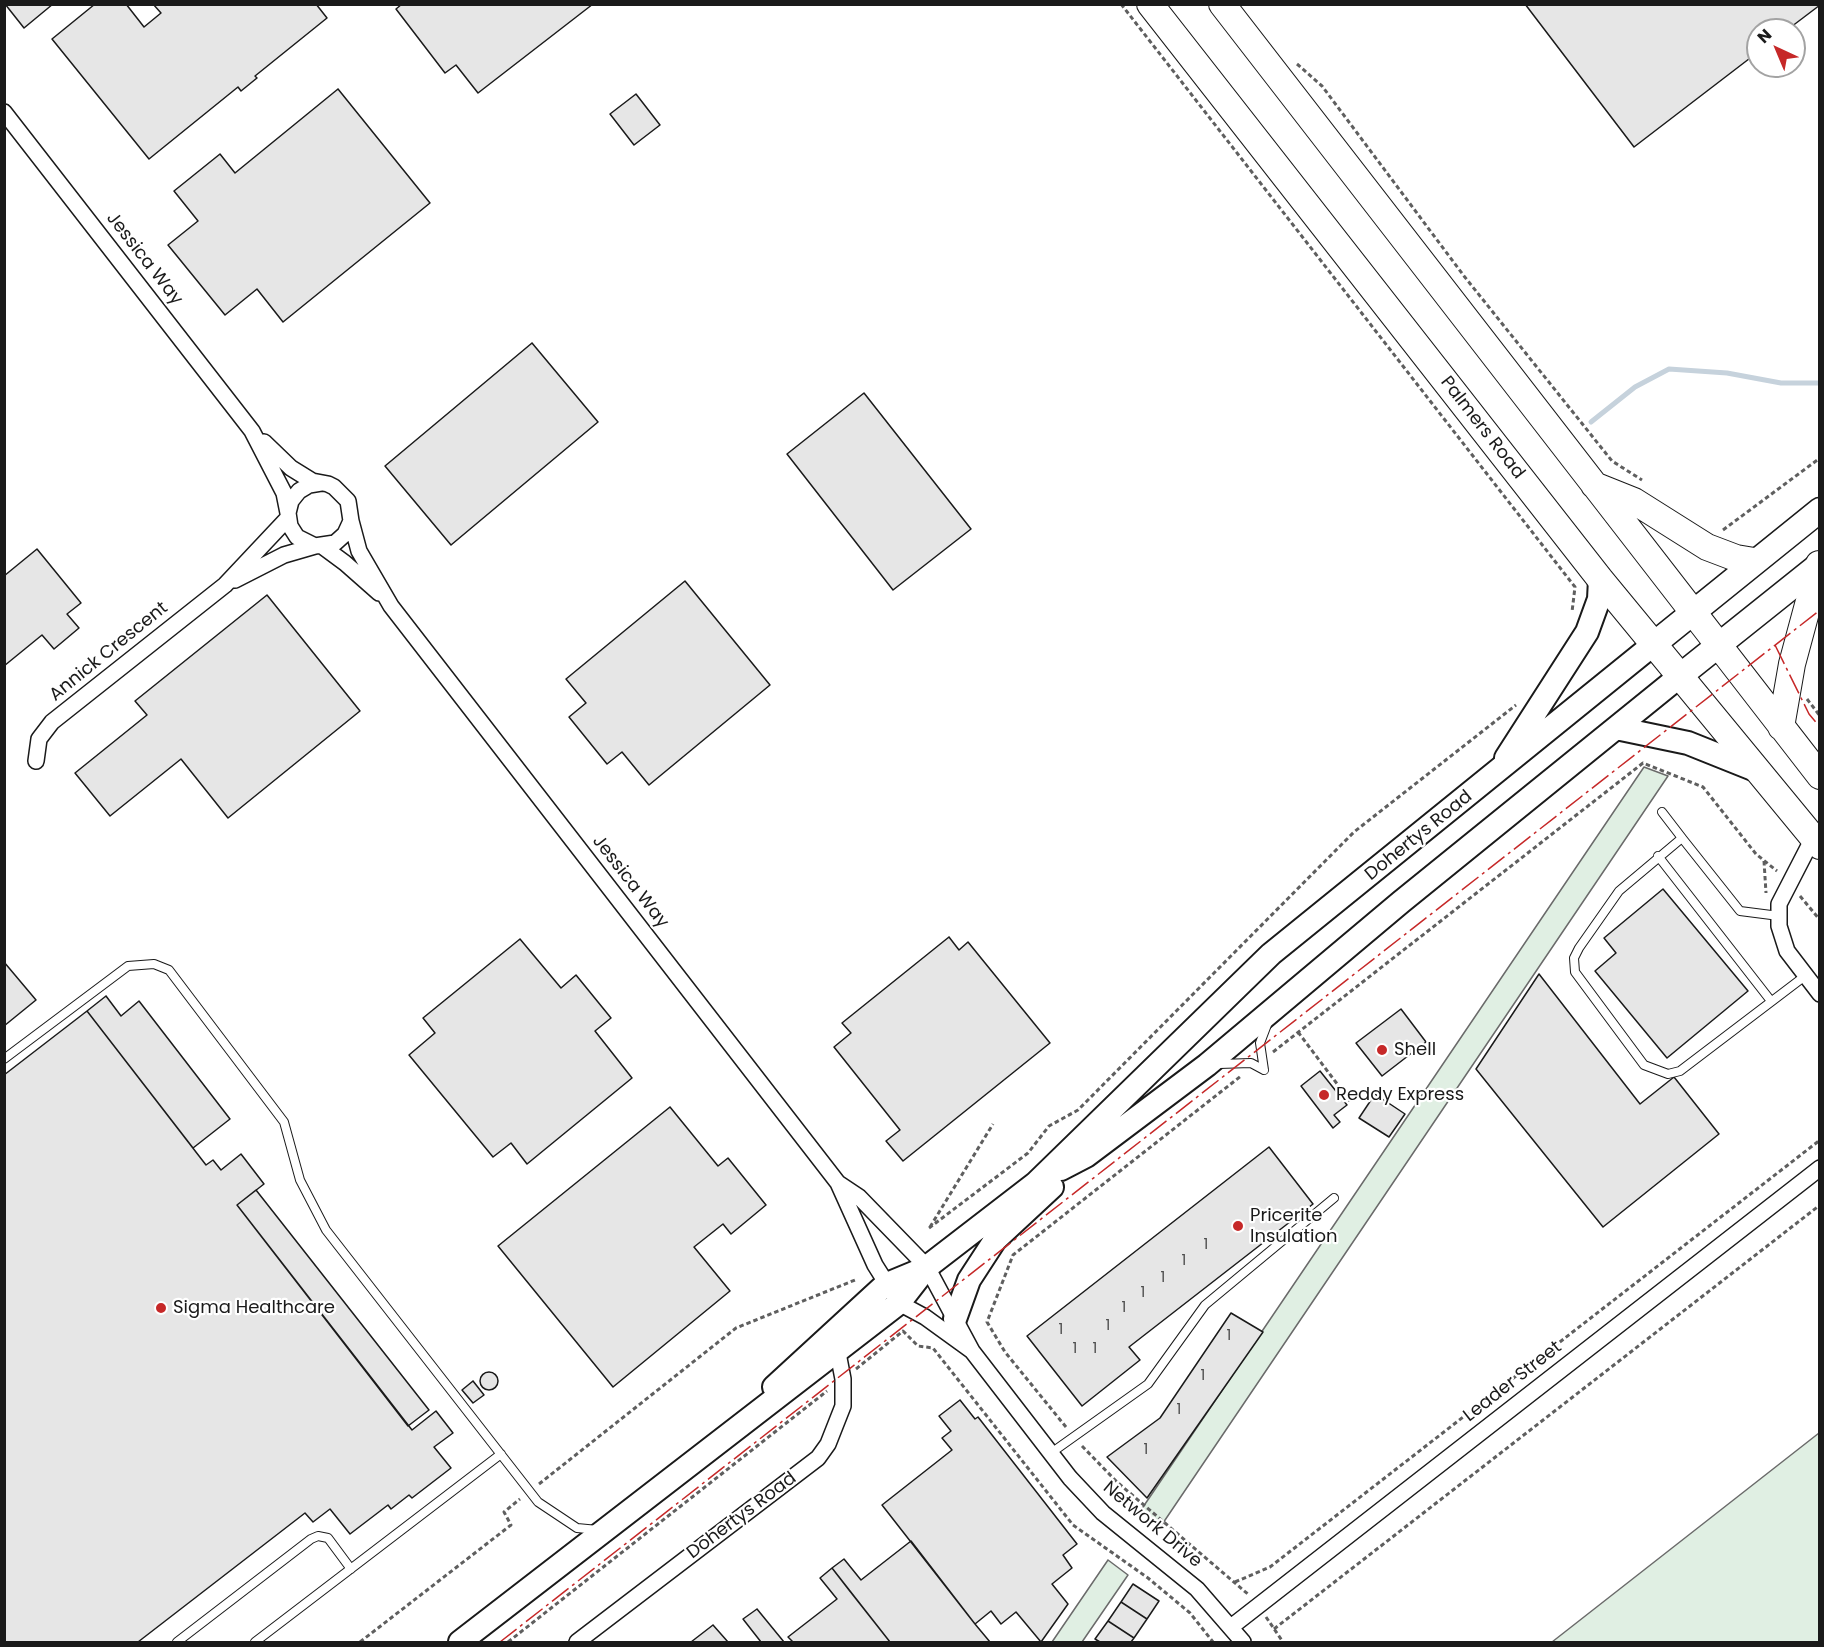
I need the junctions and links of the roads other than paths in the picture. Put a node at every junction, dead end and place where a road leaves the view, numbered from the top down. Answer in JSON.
{"nodes":[{"id":1,"x":1150,"y":4,"type":"edge"},
{"id":2,"x":1222,"y":4,"type":"edge"},
{"id":3,"x":4,"y":112,"type":"edge"},
{"id":4,"x":252,"y":431,"type":"junction"},
{"id":5,"x":321,"y":483,"type":"junction"},
{"id":6,"x":1594,"y":485,"type":"junction"},
{"id":7,"x":1820,"y":510,"type":"edge"},
{"id":8,"x":288,"y":516,"type":"junction"},
{"id":9,"x":351,"y":521,"type":"junction"},
{"id":10,"x":318,"y":546,"type":"junction"},
{"id":11,"x":1754,"y":561,"type":"junction"},
{"id":12,"x":1819,"y":564,"type":"edge"},
{"id":13,"x":1600,"y":579,"type":"junction"},
{"id":14,"x":225,"y":585,"type":"junction"},
{"id":15,"x":391,"y":606,"type":"junction"},
{"id":16,"x":1692,"y":612,"type":"junction"},
{"id":17,"x":1654,"y":644,"type":"junction"},
{"id":18,"x":1717,"y":645,"type":"junction"},
{"id":19,"x":1680,"y":676,"type":"junction"},
{"id":20,"x":1781,"y":727,"type":"junction"},
{"id":21,"x":1616,"y":728,"type":"junction"},
{"id":22,"x":36,"y":761,"type":"dead end"},
{"id":23,"x":1758,"y":771,"type":"junction"},
{"id":24,"x":1820,"y":776,"type":"edge"},
{"id":25,"x":1493,"y":777,"type":"junction"},
{"id":26,"x":1662,"y":812,"type":"dead end"},
{"id":27,"x":1682,"y":838,"type":"junction"},
{"id":28,"x":1816,"y":842,"type":"edge"},
{"id":29,"x":1658,"y":856,"type":"junction"},
{"id":30,"x":1779,"y":916,"type":"junction"},
{"id":31,"x":1806,"y":976,"type":"junction"},
{"id":32,"x":1820,"y":994,"type":"edge"},
{"id":33,"x":1771,"y":1001,"type":"junction"},
{"id":34,"x":1274,"y":1010,"type":"junction"},
{"id":35,"x":4,"y":1059,"type":"edge"},
{"id":36,"x":1207,"y":1065,"type":"junction"},
{"id":37,"x":1086,"y":1156,"type":"junction"},
{"id":38,"x":1820,"y":1168,"type":"edge"},
{"id":39,"x":837,"y":1183,"type":"junction"},
{"id":40,"x":1036,"y":1183,"type":"junction"},
{"id":41,"x":1334,"y":1198,"type":"dead end"},
{"id":42,"x":927,"y":1267,"type":"junction"},
{"id":43,"x":885,"y":1285,"type":"junction"},
{"id":44,"x":899,"y":1304,"type":"junction"},
{"id":45,"x":955,"y":1319,"type":"junction"},
{"id":46,"x":972,"y":1351,"type":"junction"},
{"id":47,"x":838,"y":1353,"type":"junction"},
{"id":48,"x":730,"y":1432,"type":"junction"},
{"id":49,"x":1051,"y":1453,"type":"junction"},
{"id":50,"x":501,"y":1454,"type":"junction"},
{"id":51,"x":603,"y":1531,"type":"junction"},
{"id":52,"x":351,"y":1569,"type":"junction"},
{"id":53,"x":1231,"y":1627,"type":"junction"},
{"id":54,"x":177,"y":1642,"type":"edge"},
{"id":55,"x":255,"y":1642,"type":"edge"},
{"id":56,"x":460,"y":1642,"type":"edge"},
{"id":57,"x":577,"y":1642,"type":"edge"},
{"id":58,"x":1243,"y":1642,"type":"edge"}],
"edges":[{"from":1,"to":13,"type":"highway","name":"Palmers Road"},
{"from":2,"to":6,"type":"highway"},
{"from":3,"to":4,"type":"street","name":"Jessica Way"},
{"from":4,"to":5,"type":"street","name":"Jessica Way"},
{"from":4,"to":8,"type":"street","name":"Jessica Way"},
{"from":5,"to":8,"type":"street"},
{"from":5,"to":9,"type":"street"},
{"from":6,"to":11,"type":"highway"},
{"from":6,"to":16,"type":"highway"},
{"from":7,"to":11,"type":"main road","name":"Dohertys Road"},
{"from":8,"to":10,"type":"street"},
{"from":8,"to":14,"type":"street","name":"Annick Crescent"},
{"from":9,"to":10,"type":"street"},
{"from":9,"to":15,"type":"street","name":"Jessica Way"},
{"from":10,"to":14,"type":"street","name":"Annick Crescent"},
{"from":10,"to":15,"type":"street","name":"Jessica Way"},
{"from":11,"to":16,"type":"main road","name":"Dohertys Road"},
{"from":12,"to":18,"type":"main road","name":"Dohertys Road"},
{"from":12,"to":20,"type":"highway"},
{"from":13,"to":17,"type":"highway","name":"Palmers Road"},
{"from":13,"to":25,"type":"main road"},
{"from":14,"to":22,"type":"street","name":"Annick Crescent"},
{"from":15,"to":39,"type":"street","name":"Jessica Way"},
{"from":16,"to":17,"type":"main road","name":"Dohertys Road"},
{"from":16,"to":18,"type":"highway"},
{"from":17,"to":19,"type":"highway","name":"Palmers Road"},
{"from":17,"to":25,"type":"main road","name":"Dohertys Road"},
{"from":18,"to":19,"type":"main road","name":"Dohertys Road"},
{"from":18,"to":20,"type":"highway"},
{"from":19,"to":21,"type":"main road","name":"Dohertys Road"},
{"from":19,"to":23,"type":"highway","name":"Palmers Road"},
{"from":20,"to":24,"type":"highway"},
{"from":21,"to":23,"type":"main road"},
{"from":21,"to":34,"type":"main road","name":"Dohertys Road"},
{"from":23,"to":28,"type":"highway","name":"Palmers Road"},
{"from":25,"to":40,"type":"main road","name":"Dohertys Road"},
{"from":26,"to":27,"type":"lane"},
{"from":27,"to":29,"type":"lane"},
{"from":27,"to":30,"type":"lane"},
{"from":28,"to":30,"type":"street"},
{"from":29,"to":33,"type":"lane"},
{"from":29,"to":33,"type":"lane"},
{"from":30,"to":31,"type":"street"},
{"from":31,"to":32,"type":"street"},
{"from":31,"to":33,"type":"lane"},
{"from":34,"to":36,"type":"main road","name":"Dohertys Road"},
{"from":34,"to":36,"type":"lane"},
{"from":35,"to":50,"type":"lane"},
{"from":36,"to":37,"type":"main road","name":"Dohertys Road"},
{"from":37,"to":40,"type":"main road","name":"Dohertys Road"},
{"from":37,"to":45,"type":"main road"},
{"from":38,"to":53,"type":"street","name":"Leader Street"},
{"from":39,"to":42,"type":"street","name":"Jessica Way"},
{"from":39,"to":43,"type":"street","name":"Jessica Way"},
{"from":40,"to":42,"type":"main road","name":"Dohertys Road"},
{"from":41,"to":49,"type":"lane"},
{"from":42,"to":43,"type":"main road","name":"Dohertys Road"},
{"from":42,"to":44,"type":"main road","name":"Dohertys Road"},
{"from":42,"to":45,"type":"street","name":"Network Drive"},
{"from":43,"to":44,"type":"street","name":"Jessica Way"},
{"from":43,"to":48,"type":"main road","name":"Dohertys Road"},
{"from":44,"to":46,"type":"street","name":"Network Drive"},
{"from":44,"to":47,"type":"main road","name":"Dohertys Road"},
{"from":45,"to":46,"type":"street","name":"Network Drive"},
{"from":46,"to":49,"type":"street","name":"Network Drive"},
{"from":47,"to":48,"type":"main road","name":"Dohertys Road"},
{"from":47,"to":57,"type":"street","name":"Dohertys Road"},
{"from":48,"to":51,"type":"main road","name":"Dohertys Road"},
{"from":49,"to":53,"type":"street","name":"Network Drive"},
{"from":50,"to":51,"type":"lane"},
{"from":50,"to":52,"type":"lane"},
{"from":51,"to":56,"type":"main road","name":"Dohertys Road"},
{"from":52,"to":54,"type":"lane"},
{"from":52,"to":55,"type":"lane"},
{"from":53,"to":58,"type":"street","name":"Network Drive"}]}
